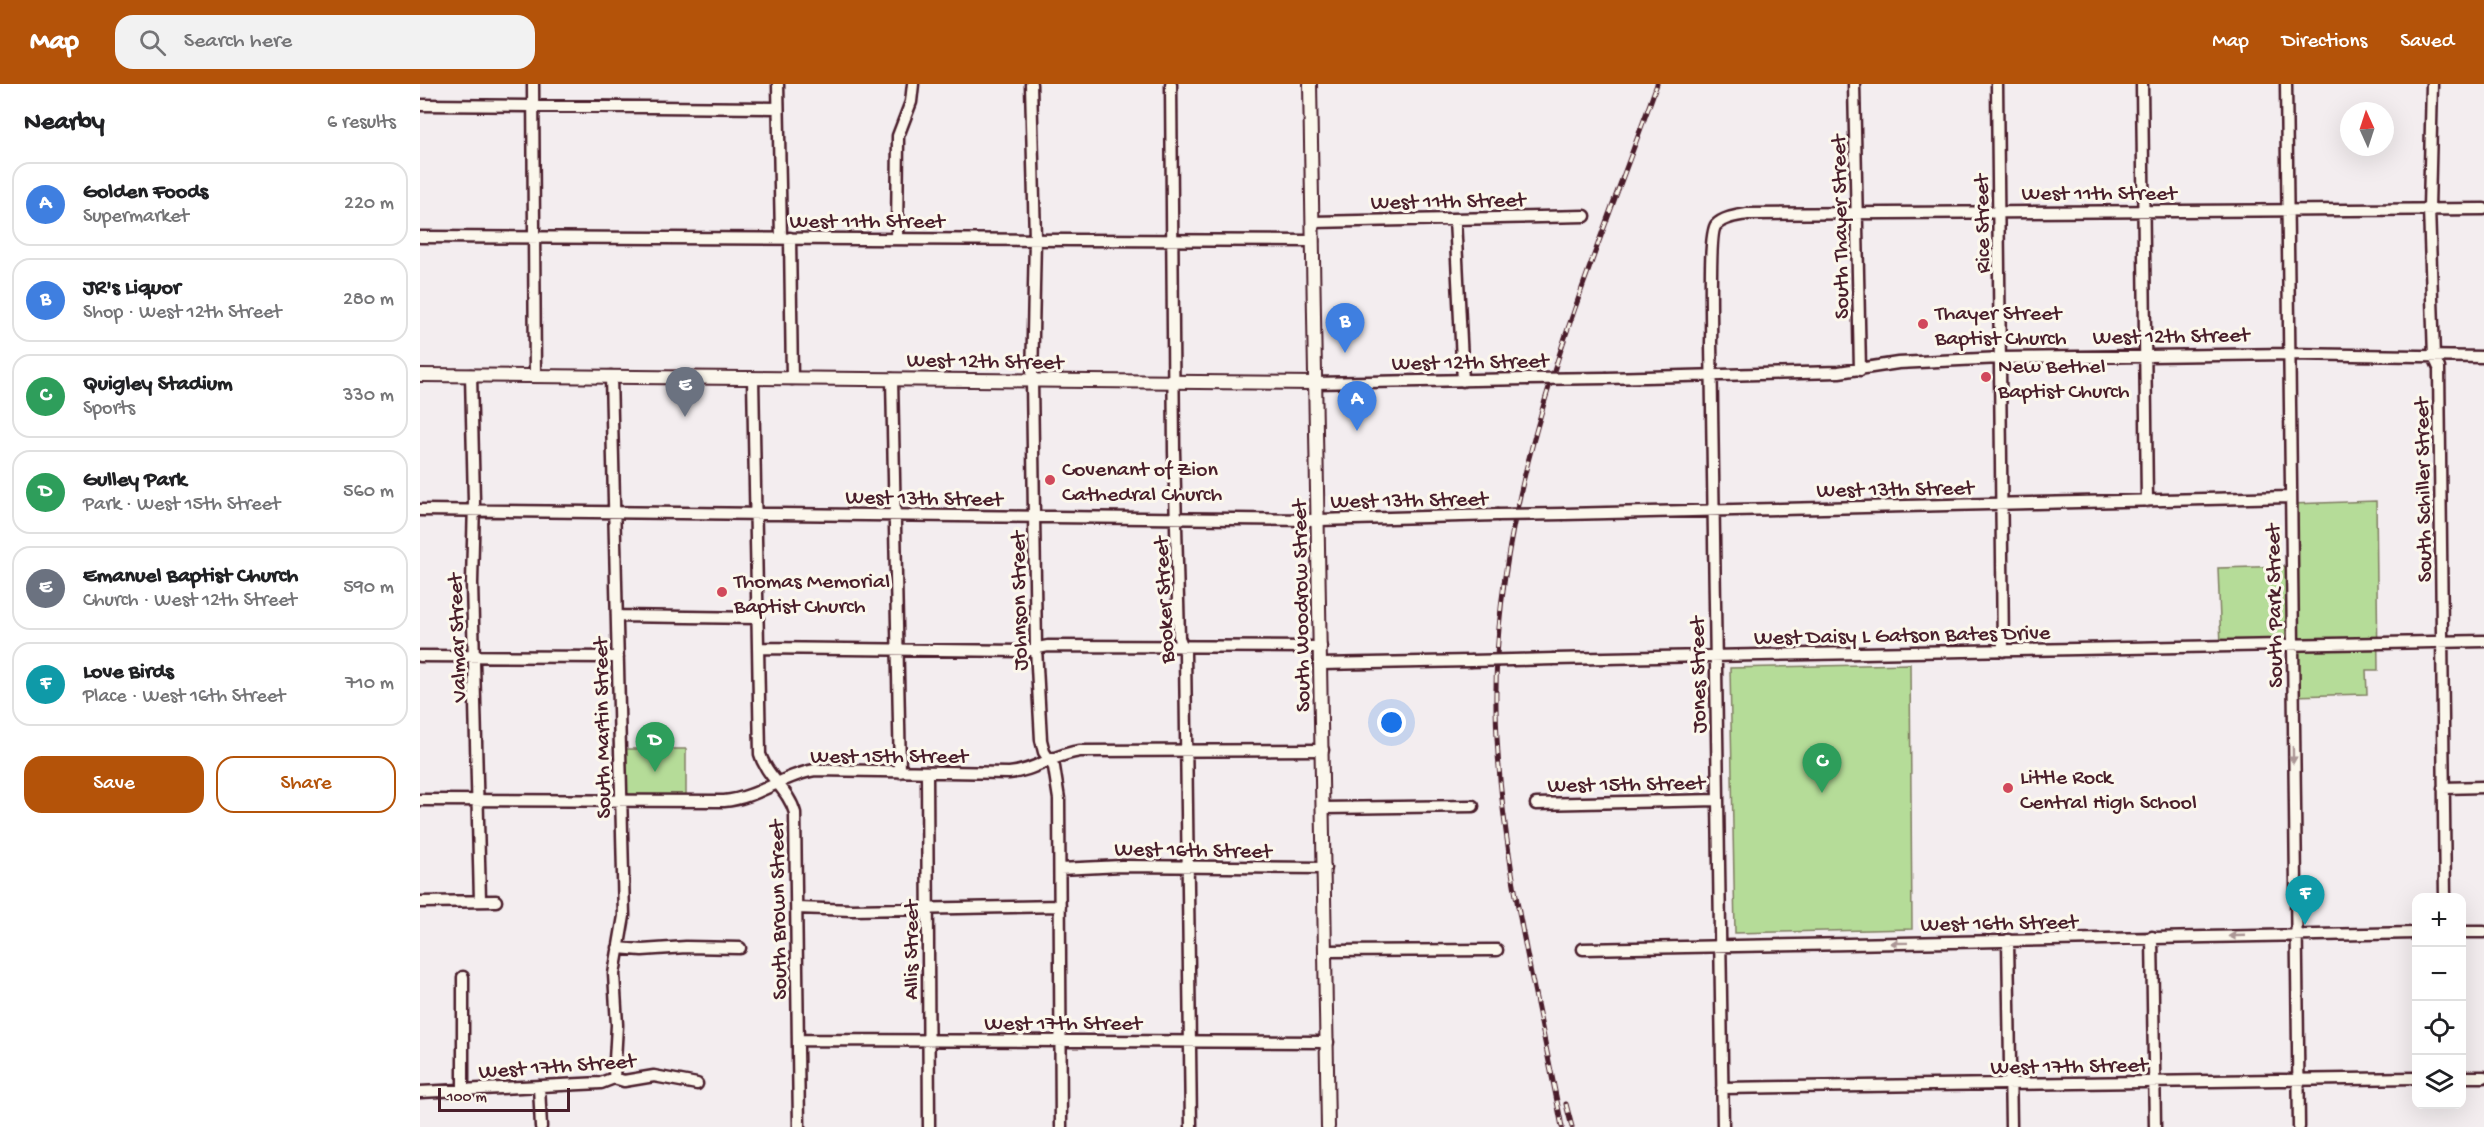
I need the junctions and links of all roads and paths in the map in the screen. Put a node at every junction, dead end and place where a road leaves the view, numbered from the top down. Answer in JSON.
{"nodes":[{"id":1,"x":533,"y":84,"type":"edge"},
{"id":2,"x":778,"y":84,"type":"edge"},
{"id":3,"x":913,"y":84,"type":"edge"},
{"id":4,"x":1031,"y":84,"type":"edge"},
{"id":5,"x":1171,"y":84,"type":"edge"},
{"id":6,"x":1310,"y":84,"type":"edge"},
{"id":7,"x":1854,"y":84,"type":"edge"},
{"id":8,"x":1997,"y":84,"type":"edge"},
{"id":9,"x":2142,"y":84,"type":"edge"},
{"id":10,"x":2286,"y":84,"type":"edge"},
{"id":11,"x":2432,"y":84,"type":"edge"},
{"id":12,"x":420,"y":105,"type":"edge"},
{"id":13,"x":533,"y":105,"type":"junction"},
{"id":14,"x":778,"y":108,"type":"junction"},
{"id":15,"x":2288,"y":208,"type":"junction"},
{"id":16,"x":2429,"y":208,"type":"junction"},
{"id":17,"x":2484,"y":209,"type":"edge"},
{"id":18,"x":2000,"y":211,"type":"junction"},
{"id":19,"x":2144,"y":212,"type":"junction"},
{"id":20,"x":1857,"y":214,"type":"junction"},
{"id":21,"x":1585,"y":216,"type":"dead end"},
{"id":22,"x":1455,"y":219,"type":"junction"},
{"id":23,"x":1313,"y":222,"type":"junction"},
{"id":24,"x":1717,"y":224,"type":"joint"},
{"id":25,"x":420,"y":237,"type":"edge"},
{"id":26,"x":534,"y":237,"type":"junction"},
{"id":27,"x":785,"y":238,"type":"junction"},
{"id":28,"x":897,"y":239,"type":"junction"},
{"id":29,"x":1035,"y":239,"type":"junction"},
{"id":30,"x":1173,"y":240,"type":"junction"},
{"id":31,"x":1313,"y":240,"type":"junction"},
{"id":32,"x":2288,"y":354,"type":"junction"},
{"id":33,"x":2145,"y":356,"type":"junction"},
{"id":34,"x":2434,"y":357,"type":"junction"},
{"id":35,"x":2484,"y":357,"type":"edge"},
{"id":36,"x":2001,"y":358,"type":"junction"},
{"id":37,"x":1860,"y":370,"type":"junction"},
{"id":38,"x":420,"y":375,"type":"edge"},
{"id":39,"x":471,"y":375,"type":"junction"},
{"id":40,"x":1712,"y":375,"type":"junction"},
{"id":41,"x":535,"y":376,"type":"junction"},
{"id":42,"x":611,"y":376,"type":"junction"},
{"id":43,"x":753,"y":378,"type":"junction"},
{"id":44,"x":792,"y":379,"type":"junction"},
{"id":45,"x":892,"y":379,"type":"junction"},
{"id":46,"x":1032,"y":381,"type":"junction"},
{"id":47,"x":1463,"y":381,"type":"junction"},
{"id":48,"x":1173,"y":382,"type":"junction"},
{"id":49,"x":1314,"y":383,"type":"junction"},
{"id":50,"x":2291,"y":497,"type":"junction"},
{"id":51,"x":2146,"y":501,"type":"junction"},
{"id":52,"x":2001,"y":504,"type":"junction"},
{"id":53,"x":420,"y":510,"type":"edge"},
{"id":54,"x":1714,"y":511,"type":"junction"},
{"id":55,"x":474,"y":512,"type":"junction"},
{"id":56,"x":614,"y":512,"type":"junction"},
{"id":57,"x":754,"y":514,"type":"junction"},
{"id":58,"x":895,"y":515,"type":"junction"},
{"id":59,"x":1035,"y":517,"type":"junction"},
{"id":60,"x":1177,"y":518,"type":"junction"},
{"id":61,"x":1318,"y":520,"type":"junction"},
{"id":62,"x":617,"y":616,"type":"junction"},
{"id":63,"x":758,"y":618,"type":"junction"},
{"id":64,"x":2484,"y":641,"type":"edge"},
{"id":65,"x":2441,"y":642,"type":"junction"},
{"id":66,"x":2292,"y":645,"type":"junction"},
{"id":67,"x":1182,"y":646,"type":"junction"},
{"id":68,"x":1321,"y":647,"type":"junction"},
{"id":69,"x":758,"y":648,"type":"junction"},
{"id":70,"x":1036,"y":648,"type":"junction"},
{"id":71,"x":898,"y":649,"type":"junction"},
{"id":72,"x":2003,"y":651,"type":"junction"},
{"id":73,"x":420,"y":656,"type":"edge"},
{"id":74,"x":475,"y":656,"type":"junction"},
{"id":75,"x":1715,"y":656,"type":"junction"},
{"id":76,"x":618,"y":657,"type":"junction"},
{"id":77,"x":1322,"y":664,"type":"junction"},
{"id":78,"x":1185,"y":750,"type":"junction"},
{"id":79,"x":1323,"y":750,"type":"junction"},
{"id":80,"x":1050,"y":760,"type":"junction"},
{"id":81,"x":900,"y":772,"type":"junction"},
{"id":82,"x":927,"y":772,"type":"junction"},
{"id":83,"x":778,"y":783,"type":"junction"},
{"id":84,"x":2484,"y":787,"type":"edge"},
{"id":85,"x":2443,"y":788,"type":"junction"},
{"id":86,"x":420,"y":800,"type":"edge"},
{"id":87,"x":478,"y":800,"type":"junction"},
{"id":88,"x":620,"y":800,"type":"junction"},
{"id":89,"x":1718,"y":800,"type":"junction"},
{"id":90,"x":1536,"y":804,"type":"dead end"},
{"id":91,"x":1473,"y":806,"type":"dead end"},
{"id":92,"x":1324,"y":808,"type":"junction"},
{"id":93,"x":1189,"y":867,"type":"junction"},
{"id":94,"x":1325,"y":868,"type":"junction"},
{"id":95,"x":1060,"y":869,"type":"junction"},
{"id":96,"x":2445,"y":893,"type":"edge"},
{"id":97,"x":480,"y":900,"type":"junction"},
{"id":98,"x":496,"y":901,"type":"dead end"},
{"id":99,"x":420,"y":903,"type":"edge"},
{"id":100,"x":1060,"y":906,"type":"junction"},
{"id":101,"x":929,"y":907,"type":"junction"},
{"id":102,"x":797,"y":908,"type":"junction"},
{"id":103,"x":2466,"y":932,"type":"edge"},
{"id":104,"x":2484,"y":932,"type":"edge"},
{"id":105,"x":2412,"y":933,"type":"edge"},
{"id":106,"x":2295,"y":935,"type":"junction"},
{"id":107,"x":2152,"y":937,"type":"junction"},
{"id":108,"x":2008,"y":940,"type":"junction"},
{"id":109,"x":1720,"y":947,"type":"junction"},
{"id":110,"x":618,"y":948,"type":"junction"},
{"id":111,"x":740,"y":948,"type":"dead end"},
{"id":112,"x":1583,"y":949,"type":"dead end"},
{"id":113,"x":1497,"y":950,"type":"dead end"},
{"id":114,"x":1326,"y":951,"type":"junction"},
{"id":115,"x":463,"y":977,"type":"dead end"},
{"id":116,"x":799,"y":1040,"type":"junction"},
{"id":117,"x":928,"y":1040,"type":"junction"},
{"id":118,"x":1060,"y":1041,"type":"junction"},
{"id":119,"x":1191,"y":1042,"type":"junction"},
{"id":120,"x":1328,"y":1042,"type":"junction"},
{"id":121,"x":2466,"y":1077,"type":"edge"},
{"id":122,"x":2484,"y":1077,"type":"edge"},
{"id":123,"x":614,"y":1078,"type":"junction"},
{"id":124,"x":2412,"y":1078,"type":"edge"},
{"id":125,"x":2299,"y":1080,"type":"junction"},
{"id":126,"x":2154,"y":1082,"type":"junction"},
{"id":127,"x":697,"y":1084,"type":"dead end"},
{"id":128,"x":2010,"y":1084,"type":"junction"},
{"id":129,"x":539,"y":1086,"type":"junction"},
{"id":130,"x":1722,"y":1088,"type":"junction"},
{"id":131,"x":464,"y":1090,"type":"junction"},
{"id":132,"x":420,"y":1092,"type":"edge"},
{"id":133,"x":541,"y":1127,"type":"edge"},
{"id":134,"x":800,"y":1127,"type":"edge"},
{"id":135,"x":929,"y":1127,"type":"edge"},
{"id":136,"x":1061,"y":1127,"type":"edge"},
{"id":137,"x":1191,"y":1127,"type":"edge"},
{"id":138,"x":1328,"y":1127,"type":"edge"},
{"id":139,"x":1723,"y":1127,"type":"edge"},
{"id":140,"x":2010,"y":1127,"type":"edge"},
{"id":141,"x":2155,"y":1127,"type":"edge"},
{"id":142,"x":2299,"y":1127,"type":"edge"}],
"edges":[{"from":1,"to":13,"type":"street"},
{"from":2,"to":14,"type":"street"},
{"from":3,"to":28,"type":"street"},
{"from":4,"to":29,"type":"street","name":"Johnson Street"},
{"from":5,"to":30,"type":"street","name":"Booker Street"},
{"from":6,"to":23,"type":"main road","name":"South Woodrow Street"},
{"from":7,"to":20,"type":"street","name":"South Thayer Street"},
{"from":8,"to":18,"type":"street","name":"Rice Street"},
{"from":9,"to":19,"type":"street"},
{"from":10,"to":15,"type":"street","name":"South Park Street"},
{"from":11,"to":16,"type":"street","name":"South Schiller Street"},
{"from":12,"to":13,"type":"street"},
{"from":13,"to":14,"type":"street"},
{"from":13,"to":26,"type":"street"},
{"from":14,"to":27,"type":"street"},
{"from":15,"to":16,"type":"street","name":"West 11th Street"},
{"from":15,"to":19,"type":"street","name":"West 11th Street"},
{"from":15,"to":32,"type":"street","name":"South Park Street"},
{"from":16,"to":17,"type":"street","name":"West 11th Street"},
{"from":16,"to":34,"type":"street","name":"South Schiller Street"},
{"from":18,"to":19,"type":"street","name":"West 11th Street"},
{"from":18,"to":20,"type":"street","name":"West 11th Street"},
{"from":18,"to":36,"type":"street","name":"Rice Street"},
{"from":19,"to":33,"type":"street"},
{"from":20,"to":24,"type":"street","name":"West 11th Street"},
{"from":20,"to":37,"type":"street","name":"South Thayer Street"},
{"from":21,"to":22,"type":"street","name":"West 11th Street"},
{"from":22,"to":23,"type":"street","name":"West 11th Street"},
{"from":22,"to":47,"type":"street"},
{"from":23,"to":31,"type":"main road","name":"South Woodrow Street"},
{"from":24,"to":40,"type":"street","name":"Jones Street"},
{"from":25,"to":26,"type":"street","name":"West 11th Street"},
{"from":26,"to":27,"type":"street","name":"West 11th Street"},
{"from":26,"to":41,"type":"street"},
{"from":27,"to":28,"type":"street","name":"West 11th Street"},
{"from":27,"to":44,"type":"street"},
{"from":28,"to":29,"type":"street","name":"West 11th Street"},
{"from":29,"to":30,"type":"street","name":"West 11th Street"},
{"from":29,"to":46,"type":"street","name":"Johnson Street"},
{"from":30,"to":31,"type":"street","name":"West 11th Street"},
{"from":30,"to":48,"type":"street","name":"Booker Street"},
{"from":31,"to":49,"type":"main road","name":"South Woodrow Street"},
{"from":32,"to":33,"type":"street","name":"West 12th Street"},
{"from":32,"to":34,"type":"street","name":"West 12th Street"},
{"from":32,"to":50,"type":"street","name":"South Park Street"},
{"from":33,"to":36,"type":"street","name":"West 12th Street"},
{"from":33,"to":51,"type":"street"},
{"from":34,"to":35,"type":"street","name":"West 12th Street"},
{"from":34,"to":65,"type":"street","name":"South Schiller Street"},
{"from":36,"to":37,"type":"street","name":"West 12th Street"},
{"from":36,"to":52,"type":"street","name":"Rice Street"},
{"from":37,"to":40,"type":"street","name":"West 12th Street"},
{"from":38,"to":39,"type":"main road","name":"West 12th Street"},
{"from":39,"to":41,"type":"main road","name":"West 12th Street"},
{"from":39,"to":55,"type":"street","name":"Valmar Street"},
{"from":40,"to":47,"type":"street","name":"West 12th Street","bridge":true},
{"from":40,"to":54,"type":"street","name":"Jones Street"},
{"from":41,"to":42,"type":"main road","name":"West 12th Street"},
{"from":42,"to":43,"type":"main road","name":"West 12th Street"},
{"from":42,"to":56,"type":"street","name":"South Martin Street"},
{"from":43,"to":44,"type":"main road","name":"West 12th Street"},
{"from":43,"to":57,"type":"street","name":"South Brown Street"},
{"from":44,"to":45,"type":"main road","name":"West 12th Street"},
{"from":45,"to":46,"type":"main road","name":"West 12th Street"},
{"from":45,"to":58,"type":"street"},
{"from":46,"to":48,"type":"main road","name":"West 12th Street"},
{"from":46,"to":59,"type":"street","name":"Johnson Street"},
{"from":47,"to":49,"type":"street","name":"West 12th Street"},
{"from":48,"to":49,"type":"main road","name":"West 12th Street"},
{"from":48,"to":60,"type":"street","name":"Booker Street"},
{"from":49,"to":61,"type":"main road","name":"South Woodrow Street"},
{"from":50,"to":51,"type":"street","name":"West 13th Street"},
{"from":50,"to":66,"type":"street","name":"South Park Street"},
{"from":51,"to":52,"type":"street","name":"West 13th Street"},
{"from":52,"to":54,"type":"street","name":"West 13th Street"},
{"from":52,"to":72,"type":"street","name":"Rice Street"},
{"from":53,"to":55,"type":"street","name":"West 13th Street"},
{"from":54,"to":61,"type":"street","name":"West 13th Street","bridge":true},
{"from":54,"to":75,"type":"street","name":"Jones Street"},
{"from":55,"to":56,"type":"street","name":"West 13th Street"},
{"from":55,"to":74,"type":"street","name":"Valmar Street"},
{"from":56,"to":57,"type":"street","name":"West 13th Street"},
{"from":56,"to":62,"type":"street","name":"South Martin Street"},
{"from":57,"to":58,"type":"street","name":"West 13th Street"},
{"from":57,"to":63,"type":"street","name":"South Brown Street"},
{"from":58,"to":59,"type":"street","name":"West 13th Street"},
{"from":58,"to":71,"type":"street"},
{"from":59,"to":60,"type":"street","name":"West 13th Street"},
{"from":59,"to":70,"type":"street","name":"Johnson Street"},
{"from":60,"to":61,"type":"street","name":"West 13th Street"},
{"from":60,"to":67,"type":"street","name":"Booker Street"},
{"from":61,"to":68,"type":"main road","name":"South Woodrow Street"},
{"from":62,"to":63,"type":"street"},
{"from":62,"to":76,"type":"street","name":"South Martin Street"},
{"from":63,"to":69,"type":"street","name":"South Brown Street"},
{"from":64,"to":65,"type":"street","name":"West Daisy L Gatson Bates Drive"},
{"from":65,"to":66,"type":"street","name":"West Daisy L Gatson Bates Drive"},
{"from":65,"to":85,"type":"street","name":"South Schiller Street"},
{"from":66,"to":72,"type":"street","name":"West Daisy L Gatson Bates Drive"},
{"from":66,"to":106,"type":"street","name":"South Park Street","one_way":true},
{"from":67,"to":68,"type":"street"},
{"from":67,"to":70,"type":"street"},
{"from":67,"to":78,"type":"street","name":"Booker Street"},
{"from":68,"to":77,"type":"main road","name":"South Woodrow Street"},
{"from":69,"to":71,"type":"street"},
{"from":69,"to":83,"type":"street","name":"South Brown Street"},
{"from":70,"to":71,"type":"street"},
{"from":70,"to":80,"type":"street","name":"Johnson Street"},
{"from":71,"to":81,"type":"street"},
{"from":72,"to":75,"type":"street","name":"West Daisy L Gatson Bates Drive"},
{"from":73,"to":74,"type":"street"},
{"from":74,"to":76,"type":"street"},
{"from":74,"to":87,"type":"street","name":"Valmar Street"},
{"from":75,"to":77,"type":"street","name":"West Daisy L Gatson Bates Drive","bridge":true},
{"from":75,"to":89,"type":"street","name":"Jones Street"},
{"from":76,"to":88,"type":"street","name":"South Martin Street"},
{"from":77,"to":79,"type":"main road","name":"South Woodrow Street"},
{"from":78,"to":79,"type":"street","name":"West 15th Street"},
{"from":78,"to":80,"type":"street","name":"West 15th Street"},
{"from":78,"to":93,"type":"street","name":"Booker Street"},
{"from":79,"to":92,"type":"main road","name":"South Woodrow Street"},
{"from":80,"to":82,"type":"street","name":"West 15th Street"},
{"from":80,"to":95,"type":"street","name":"Johnson Street"},
{"from":81,"to":82,"type":"street","name":"West 15th Street"},
{"from":81,"to":83,"type":"street","name":"West 15th Street"},
{"from":82,"to":101,"type":"street","name":"Allis Street"},
{"from":83,"to":88,"type":"street","name":"West 15th Street"},
{"from":83,"to":102,"type":"street","name":"South Brown Street"},
{"from":84,"to":85,"type":"street"},
{"from":85,"to":96,"type":"street","name":"South Schiller Street"},
{"from":86,"to":87,"type":"street","name":"West 15th Street"},
{"from":87,"to":88,"type":"street","name":"West 15th Street"},
{"from":87,"to":97,"type":"street","name":"Valmar Street"},
{"from":88,"to":110,"type":"street","name":"South Martin Street"},
{"from":89,"to":90,"type":"street","name":"West 15th Street"},
{"from":89,"to":109,"type":"street","name":"Jones Street"},
{"from":91,"to":92,"type":"street"},
{"from":92,"to":94,"type":"main road","name":"South Woodrow Street"},
{"from":93,"to":94,"type":"street","name":"West 16th Street"},
{"from":93,"to":95,"type":"street","name":"West 16th Street"},
{"from":93,"to":119,"type":"street","name":"Booker Street"},
{"from":94,"to":114,"type":"main road","name":"South Woodrow Street"},
{"from":95,"to":100,"type":"street","name":"Johnson Street"},
{"from":97,"to":98,"type":"street"},
{"from":97,"to":99,"type":"street"},
{"from":100,"to":101,"type":"street"},
{"from":100,"to":118,"type":"street","name":"Johnson Street"},
{"from":101,"to":102,"type":"street"},
{"from":101,"to":117,"type":"street","name":"Allis Street"},
{"from":102,"to":116,"type":"street","name":"South Brown Street"},
{"from":103,"to":104,"type":"street"},
{"from":105,"to":106,"type":"street","name":"West 16th Street"},
{"from":106,"to":107,"type":"street","name":"West 16th Street","one_way":true},
{"from":106,"to":125,"type":"street","name":"South Park Street"},
{"from":107,"to":108,"type":"street","name":"West 16th Street"},
{"from":107,"to":126,"type":"street"},
{"from":108,"to":109,"type":"street","name":"West 16th Street","one_way":true},
{"from":108,"to":128,"type":"street"},
{"from":109,"to":112,"type":"street","name":"West 16th Street"},
{"from":109,"to":130,"type":"street","name":"Jones Street"},
{"from":110,"to":111,"type":"street"},
{"from":110,"to":123,"type":"street","name":"South Martin Street"},
{"from":113,"to":114,"type":"street"},
{"from":114,"to":120,"type":"main road","name":"South Woodrow Street"},
{"from":115,"to":131,"type":"street"},
{"from":116,"to":117,"type":"street","name":"West 17th Street"},
{"from":116,"to":134,"type":"street","name":"South Brown Street"},
{"from":117,"to":118,"type":"street","name":"West 17th Street"},
{"from":117,"to":135,"type":"street","name":"Allis Street"},
{"from":118,"to":119,"type":"street","name":"West 17th Street"},
{"from":118,"to":136,"type":"street","name":"Johnson Street"},
{"from":119,"to":120,"type":"street","name":"West 17th Street"},
{"from":119,"to":137,"type":"street","name":"Booker Street"},
{"from":120,"to":138,"type":"main road","name":"South Woodrow Street"},
{"from":121,"to":122,"type":"street"},
{"from":123,"to":127,"type":"street","name":"West 17th Street"},
{"from":123,"to":129,"type":"street","name":"West 17th Street"},
{"from":124,"to":125,"type":"street","name":"West 17th Street"},
{"from":125,"to":126,"type":"street","name":"West 17th Street"},
{"from":125,"to":142,"type":"street","name":"South Park Street"},
{"from":126,"to":128,"type":"street","name":"West 17th Street"},
{"from":126,"to":141,"type":"street"},
{"from":128,"to":130,"type":"street","name":"West 17th Street"},
{"from":128,"to":140,"type":"street"},
{"from":129,"to":131,"type":"street","name":"West 17th Street"},
{"from":129,"to":133,"type":"street"},
{"from":130,"to":139,"type":"street","name":"Jones Street"},
{"from":131,"to":132,"type":"street","name":"West 17th Street"}]}
